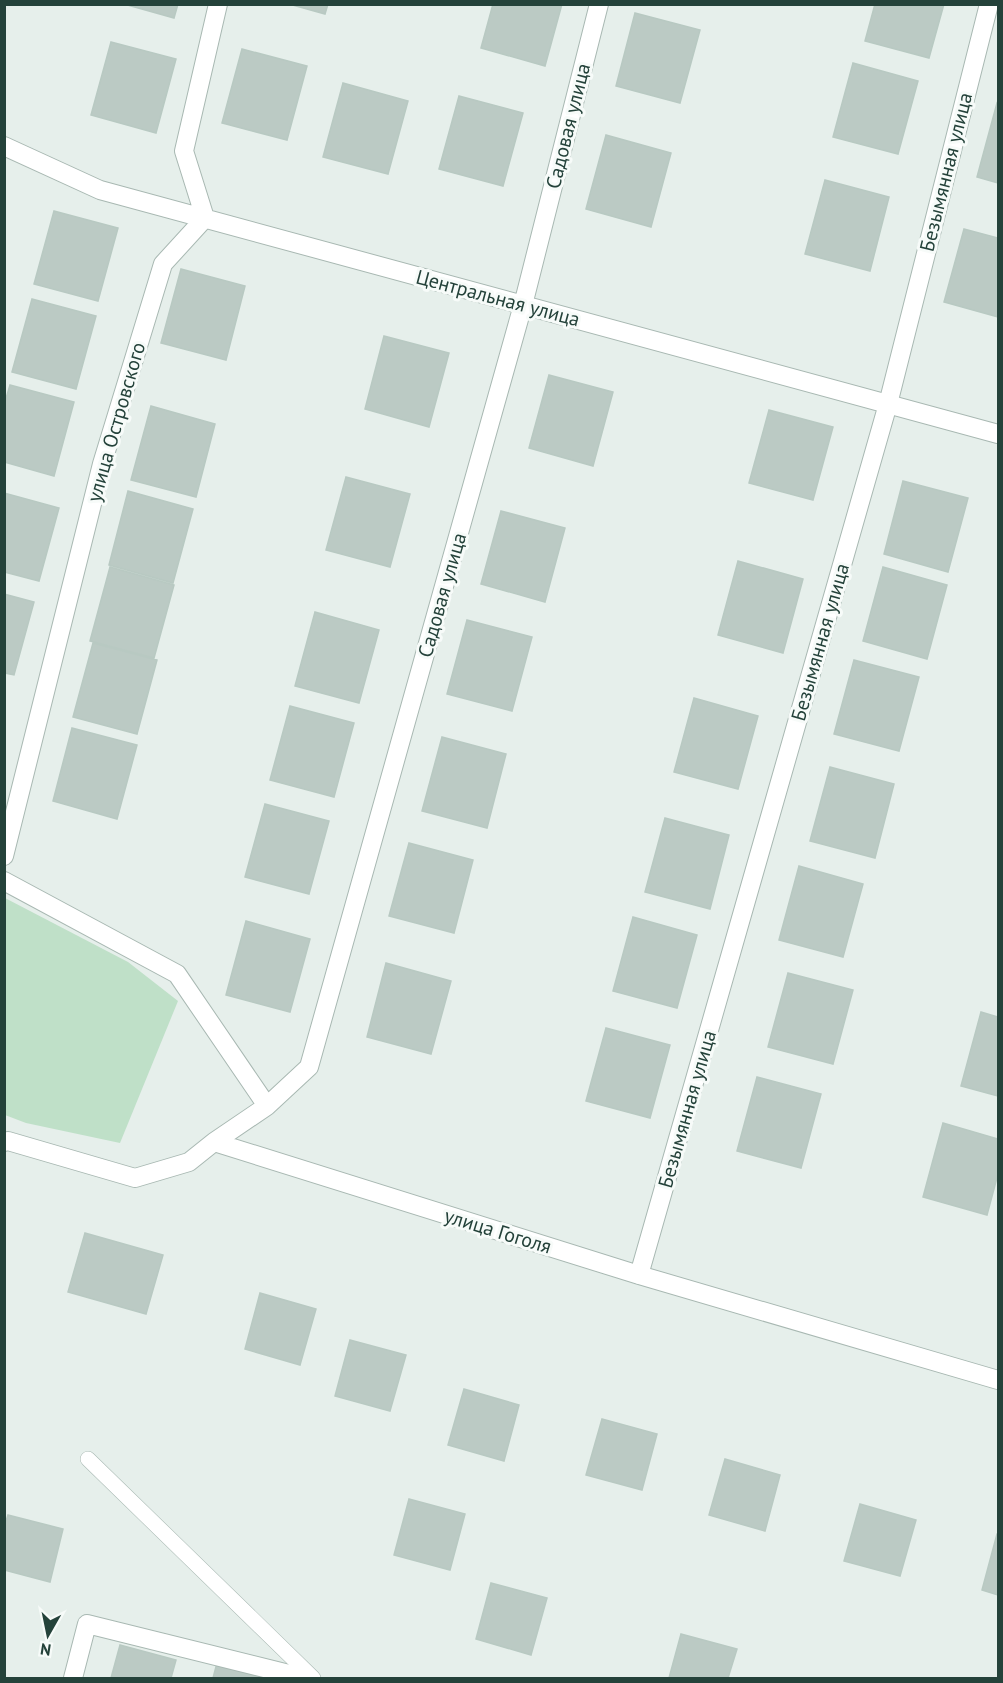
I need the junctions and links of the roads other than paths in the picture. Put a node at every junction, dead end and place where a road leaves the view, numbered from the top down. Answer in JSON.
{"nodes":[{"id":1,"x":218,"y":4,"type":"edge"},
{"id":2,"x":599,"y":4,"type":"edge"},
{"id":3,"x":989,"y":4,"type":"edge"},
{"id":4,"x":4,"y":146,"type":"edge"},
{"id":5,"x":205,"y":218,"type":"junction"},
{"id":6,"x":524,"y":305,"type":"junction"},
{"id":7,"x":888,"y":404,"type":"junction"},
{"id":8,"x":999,"y":434,"type":"edge"},
{"id":9,"x":4,"y":856,"type":"edge"},
{"id":10,"x":4,"y":881,"type":"edge"},
{"id":11,"x":267,"y":1106,"type":"junction"},
{"id":12,"x":4,"y":1142,"type":"edge"},
{"id":13,"x":214,"y":1142,"type":"junction"},
{"id":14,"x":639,"y":1275,"type":"junction"},
{"id":15,"x":998,"y":1379,"type":"edge"},
{"id":16,"x":88,"y":1459,"type":"dead end"},
{"id":17,"x":73,"y":1678,"type":"edge"},
{"id":18,"x":305,"y":1678,"type":"edge"},
{"id":19,"x":313,"y":1678,"type":"edge"}],
"edges":[{"from":1,"to":5,"type":"street"},
{"from":2,"to":6,"type":"street","name":"Садовая улица"},
{"from":3,"to":7,"type":"street","name":"Безымянная улица"},
{"from":4,"to":5,"type":"street","name":"Центральная улица"},
{"from":5,"to":6,"type":"street","name":"Центральная улица"},
{"from":5,"to":9,"type":"street","name":"улица Островского"},
{"from":6,"to":7,"type":"street","name":"Центральная улица"},
{"from":6,"to":11,"type":"street","name":"Садовая улица"},
{"from":7,"to":8,"type":"street","name":"Центральная улица"},
{"from":7,"to":14,"type":"street","name":"Безымянная улица"},
{"from":10,"to":11,"type":"street"},
{"from":11,"to":13,"type":"street","name":"Садовая улица"},
{"from":12,"to":13,"type":"street"},
{"from":13,"to":14,"type":"street","name":"улица Гоголя"},
{"from":14,"to":15,"type":"street","name":"улица Гоголя"},
{"from":16,"to":19,"type":"lane"},
{"from":17,"to":18,"type":"street"}]}
